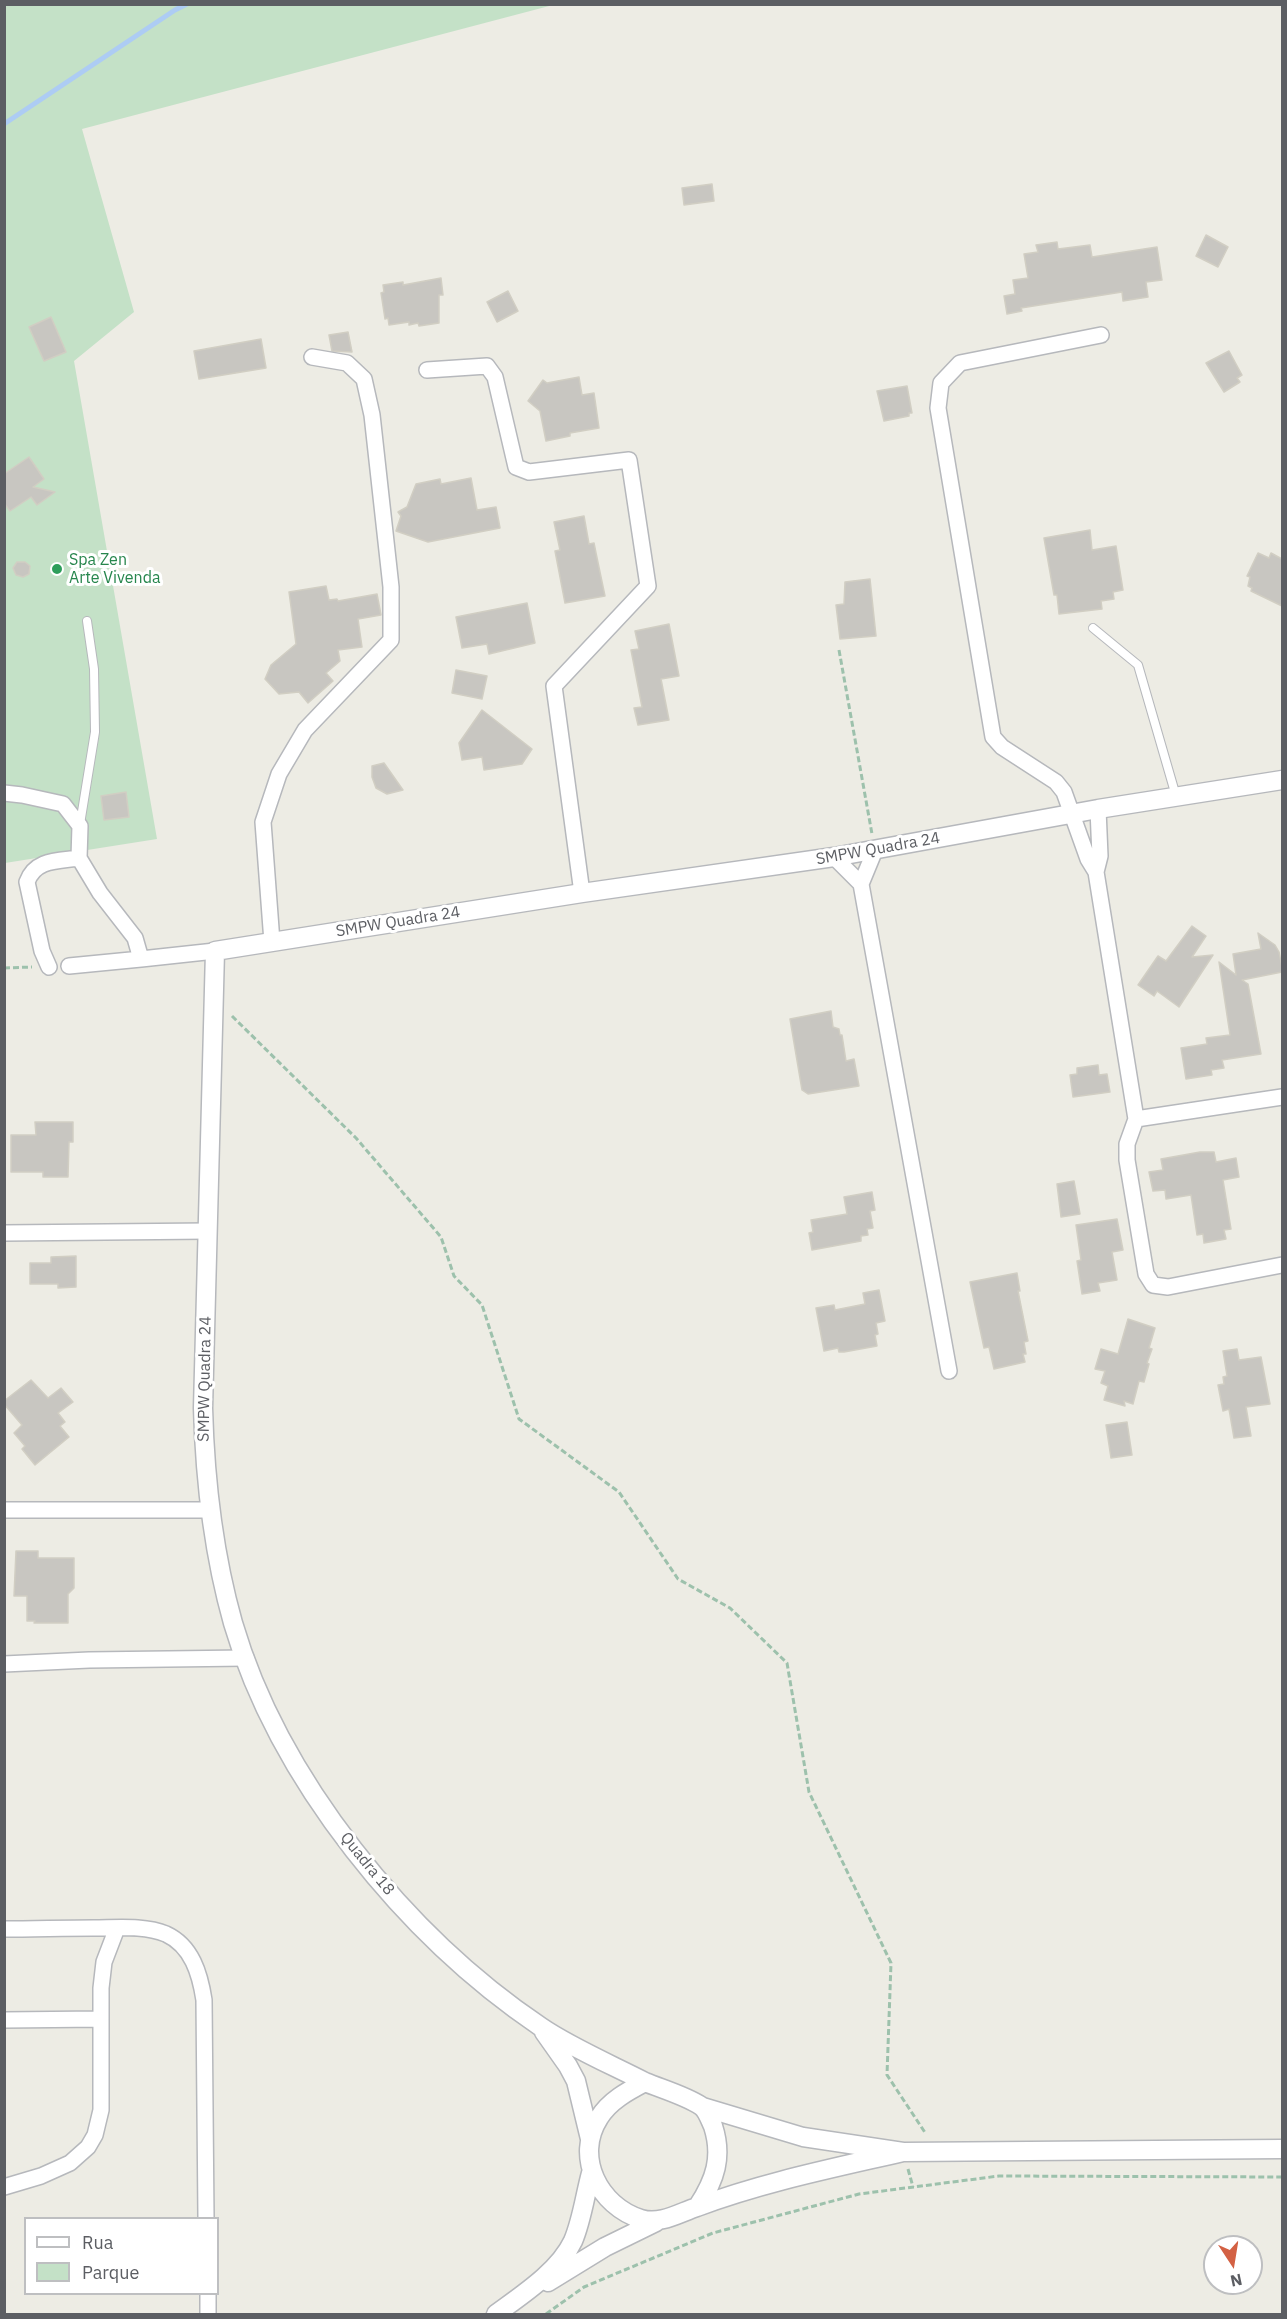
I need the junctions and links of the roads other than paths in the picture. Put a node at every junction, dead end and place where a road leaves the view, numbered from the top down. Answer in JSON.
{"nodes":[{"id":1,"x":1101,"y":335,"type":"dead end"},
{"id":2,"x":312,"y":357,"type":"dead end"},
{"id":3,"x":427,"y":370,"type":"dead end"},
{"id":4,"x":87,"y":621,"type":"dead end"},
{"id":5,"x":1093,"y":628,"type":"dead end"},
{"id":6,"x":1282,"y":780,"type":"edge"},
{"id":7,"x":4,"y":793,"type":"edge"},
{"id":8,"x":1177,"y":797,"type":"junction"},
{"id":9,"x":1098,"y":809,"type":"junction"},
{"id":10,"x":1070,"y":814,"type":"junction"},
{"id":11,"x":80,"y":826,"type":"junction"},
{"id":12,"x":875,"y":850,"type":"junction"},
{"id":13,"x":834,"y":857,"type":"junction"},
{"id":14,"x":80,"y":858,"type":"junction"},
{"id":15,"x":1096,"y":872,"type":"junction"},
{"id":16,"x":861,"y":884,"type":"junction"},
{"id":17,"x":582,"y":893,"type":"junction"},
{"id":18,"x":272,"y":942,"type":"junction"},
{"id":19,"x":215,"y":951,"type":"junction"},
{"id":20,"x":141,"y":959,"type":"junction"},
{"id":21,"x":69,"y":966,"type":"dead end"},
{"id":22,"x":49,"y":967,"type":"dead end"},
{"id":23,"x":1282,"y":1097,"type":"edge"},
{"id":24,"x":1136,"y":1119,"type":"junction"},
{"id":25,"x":208,"y":1231,"type":"junction"},
{"id":26,"x":4,"y":1233,"type":"edge"},
{"id":27,"x":1282,"y":1265,"type":"edge"},
{"id":28,"x":949,"y":1371,"type":"dead end"},
{"id":29,"x":4,"y":1510,"type":"edge"},
{"id":30,"x":209,"y":1510,"type":"junction"},
{"id":31,"x":246,"y":1658,"type":"junction"},
{"id":32,"x":4,"y":1664,"type":"edge"},
{"id":33,"x":117,"y":1928,"type":"junction"},
{"id":34,"x":4,"y":1929,"type":"edge"},
{"id":35,"x":101,"y":2019,"type":"junction"},
{"id":36,"x":4,"y":2020,"type":"edge"},
{"id":37,"x":542,"y":2028,"type":"junction"},
{"id":38,"x":645,"y":2082,"type":"junction"},
{"id":39,"x":703,"y":2107,"type":"junction"},
{"id":40,"x":590,"y":2139,"type":"junction"},
{"id":41,"x":1282,"y":2149,"type":"edge"},
{"id":42,"x":903,"y":2152,"type":"junction"},
{"id":43,"x":591,"y":2173,"type":"junction"},
{"id":44,"x":4,"y":2187,"type":"edge"},
{"id":45,"x":699,"y":2206,"type":"junction"},
{"id":46,"x":206,"y":2217,"type":"edge"},
{"id":47,"x":656,"y":2222,"type":"junction"},
{"id":48,"x":530,"y":2290,"type":"junction"},
{"id":49,"x":208,"y":2295,"type":"edge"},
{"id":50,"x":208,"y":2314,"type":"edge"},
{"id":51,"x":496,"y":2314,"type":"edge"}],
"edges":[{"from":1,"to":10,"type":"street"},
{"from":2,"to":18,"type":"street"},
{"from":3,"to":17,"type":"street"},
{"from":4,"to":11,"type":"lane"},
{"from":5,"to":8,"type":"lane"},
{"from":6,"to":8,"type":"street","name":"SMPW Quadra 24"},
{"from":7,"to":11,"type":"street"},
{"from":8,"to":9,"type":"street","name":"SMPW Quadra 24"},
{"from":9,"to":10,"type":"street","name":"SMPW Quadra 24"},
{"from":9,"to":15,"type":"street"},
{"from":10,"to":12,"type":"street","name":"SMPW Quadra 24"},
{"from":10,"to":15,"type":"street"},
{"from":11,"to":14,"type":"street"},
{"from":12,"to":13,"type":"street","name":"SMPW Quadra 24"},
{"from":12,"to":16,"type":"street"},
{"from":13,"to":16,"type":"street"},
{"from":13,"to":17,"type":"street","name":"SMPW Quadra 24"},
{"from":14,"to":20,"type":"street"},
{"from":14,"to":22,"type":"street"},
{"from":15,"to":24,"type":"street"},
{"from":16,"to":28,"type":"street"},
{"from":17,"to":18,"type":"street","name":"SMPW Quadra 24"},
{"from":18,"to":19,"type":"street","name":"SMPW Quadra 24"},
{"from":19,"to":20,"type":"street"},
{"from":19,"to":25,"type":"street","name":"SMPW Quadra 24"},
{"from":20,"to":21,"type":"street"},
{"from":23,"to":24,"type":"street"},
{"from":24,"to":27,"type":"street"},
{"from":25,"to":26,"type":"street"},
{"from":25,"to":30,"type":"street","name":"SMPW Quadra 24"},
{"from":29,"to":30,"type":"street"},
{"from":30,"to":31,"type":"street","name":"SMPW Quadra 24"},
{"from":31,"to":32,"type":"street"},
{"from":31,"to":37,"type":"street","name":"Quadra 18"},
{"from":33,"to":34,"type":"street"},
{"from":33,"to":35,"type":"street"},
{"from":33,"to":46,"type":"street"},
{"from":35,"to":36,"type":"street"},
{"from":35,"to":44,"type":"street"},
{"from":37,"to":38,"type":"street"},
{"from":37,"to":40,"type":"street"},
{"from":38,"to":39,"type":"street"},
{"from":38,"to":40,"type":"street"},
{"from":39,"to":42,"type":"street"},
{"from":39,"to":45,"type":"street"},
{"from":40,"to":43,"type":"street"},
{"from":41,"to":42,"type":"street"},
{"from":42,"to":45,"type":"street"},
{"from":43,"to":47,"type":"street"},
{"from":43,"to":48,"type":"street"},
{"from":45,"to":47,"type":"street"},
{"from":47,"to":48,"type":"street"},
{"from":48,"to":51,"type":"street"},
{"from":49,"to":50,"type":"street"}]}
